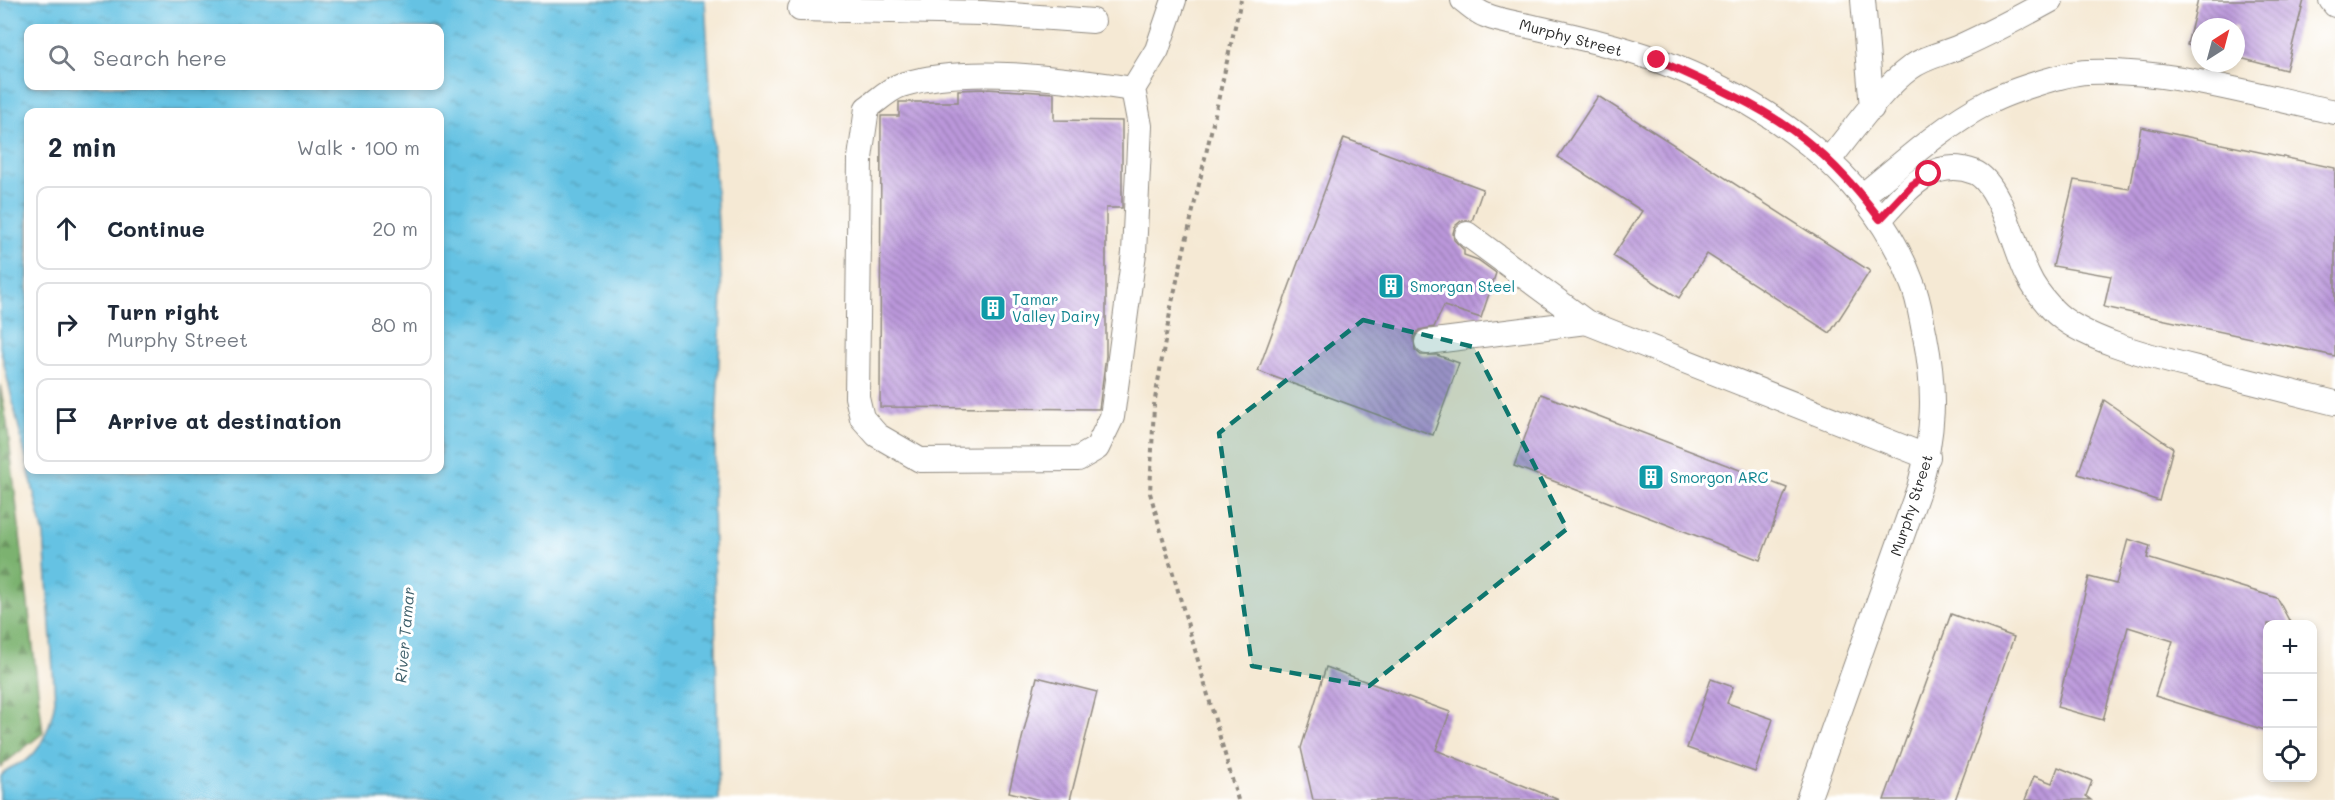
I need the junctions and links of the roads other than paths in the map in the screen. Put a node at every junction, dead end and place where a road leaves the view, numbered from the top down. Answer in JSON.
{"nodes":[{"id":1,"x":1174,"y":0,"type":"edge"},
{"id":2,"x":1463,"y":0,"type":"edge"},
{"id":3,"x":1863,"y":0,"type":"edge"},
{"id":4,"x":2051,"y":0,"type":"edge"},
{"id":5,"x":2331,"y":0,"type":"edge"},
{"id":6,"x":2335,"y":5,"type":"edge"},
{"id":7,"x":984,"y":7,"type":"edge"},
{"id":8,"x":800,"y":9,"type":"dead end"},
{"id":9,"x":1093,"y":21,"type":"dead end"},
{"id":10,"x":1133,"y":89,"type":"junction"},
{"id":11,"x":1872,"y":108,"type":"junction"},
{"id":12,"x":2335,"y":112,"type":"edge"},
{"id":13,"x":1828,"y":161,"type":"junction"},
{"id":14,"x":1862,"y":196,"type":"junction"},
{"id":15,"x":1880,"y":219,"type":"junction"},
{"id":16,"x":1467,"y":234,"type":"dead end"},
{"id":17,"x":1586,"y":322,"type":"junction"},
{"id":18,"x":1427,"y":342,"type":"dead end"},
{"id":19,"x":2335,"y":403,"type":"edge"},
{"id":20,"x":1928,"y":457,"type":"junction"},
{"id":21,"x":1808,"y":800,"type":"edge"}],
"edges":[{"from":1,"to":10,"type":"street"},
{"from":2,"to":13,"type":"street","name":"Murphy Street"},
{"from":3,"to":11,"type":"street"},
{"from":4,"to":11,"type":"street"},
{"from":5,"to":6,"type":"street"},
{"from":7,"to":8,"type":"street"},
{"from":7,"to":9,"type":"street"},
{"from":10,"to":10,"type":"street"},
{"from":11,"to":13,"type":"street"},
{"from":12,"to":14,"type":"street"},
{"from":13,"to":14,"type":"street","name":"Murphy Street"},
{"from":14,"to":15,"type":"street","name":"Murphy Street"},
{"from":15,"to":19,"type":"street"},
{"from":15,"to":20,"type":"street","name":"Murphy Street"},
{"from":16,"to":17,"type":"street"},
{"from":17,"to":18,"type":"street"},
{"from":17,"to":20,"type":"street"},
{"from":20,"to":21,"type":"street","name":"Murphy Street"}]}
